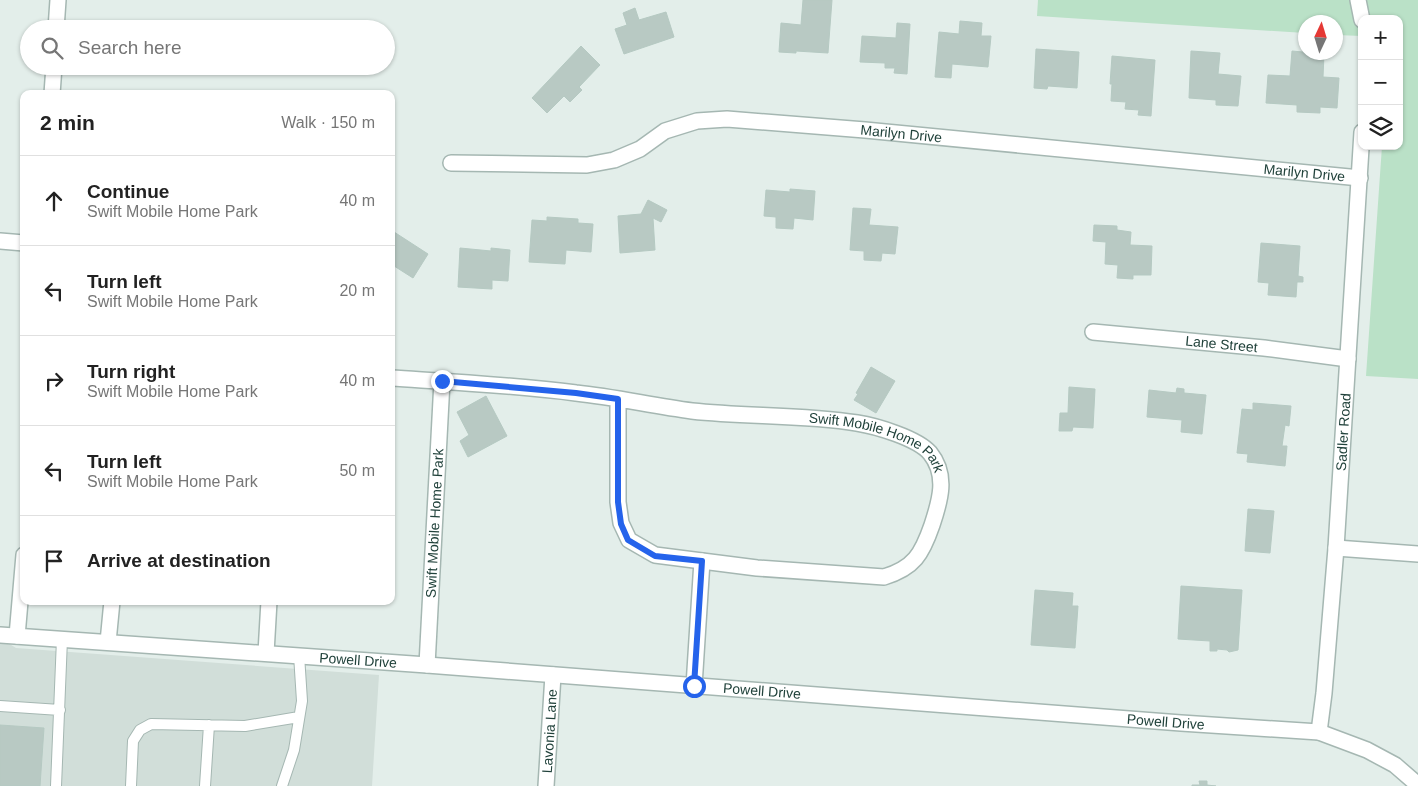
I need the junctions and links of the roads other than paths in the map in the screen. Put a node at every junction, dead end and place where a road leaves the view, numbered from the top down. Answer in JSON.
{"nodes":[{"id":1,"x":58,"y":0,"type":"edge"},
{"id":2,"x":1358,"y":0,"type":"edge"},
{"id":3,"x":1361,"y":15,"type":"edge"},
{"id":4,"x":57,"y":20,"type":"edge"},
{"id":5,"x":53,"y":75,"type":"edge"},
{"id":6,"x":52,"y":90,"type":"edge"},
{"id":7,"x":1361,"y":150,"type":"edge"},
{"id":8,"x":451,"y":163,"type":"dead end"},
{"id":9,"x":1360,"y":178,"type":"junction"},
{"id":10,"x":0,"y":241,"type":"edge"},
{"id":11,"x":20,"y":243,"type":"edge"},
{"id":12,"x":1093,"y":332,"type":"dead end"},
{"id":13,"x":1348,"y":359,"type":"junction"},
{"id":14,"x":395,"y":378,"type":"edge"},
{"id":15,"x":442,"y":381,"type":"junction"},
{"id":16,"x":618,"y":399,"type":"junction"},
{"id":17,"x":1336,"y":548,"type":"junction"},
{"id":18,"x":1418,"y":554,"type":"edge"},
{"id":19,"x":702,"y":561,"type":"junction"},
{"id":20,"x":20,"y":601,"type":"edge"},
{"id":21,"x":112,"y":605,"type":"edge"},
{"id":22,"x":269,"y":605,"type":"edge"},
{"id":23,"x":0,"y":635,"type":"edge"},
{"id":24,"x":17,"y":636,"type":"junction"},
{"id":25,"x":62,"y":639,"type":"junction"},
{"id":26,"x":108,"y":642,"type":"junction"},
{"id":27,"x":266,"y":653,"type":"junction"},
{"id":28,"x":299,"y":655,"type":"junction"},
{"id":29,"x":427,"y":665,"type":"junction"},
{"id":30,"x":554,"y":675,"type":"junction"},
{"id":31,"x":694,"y":686,"type":"junction"},
{"id":32,"x":0,"y":706,"type":"edge"},
{"id":33,"x":60,"y":710,"type":"junction"},
{"id":34,"x":299,"y":717,"type":"junction"},
{"id":35,"x":209,"y":725,"type":"junction"},
{"id":36,"x":1319,"y":732,"type":"junction"},
{"id":37,"x":1418,"y":785,"type":"edge"},
{"id":38,"x":56,"y":786,"type":"edge"},
{"id":39,"x":131,"y":786,"type":"edge"},
{"id":40,"x":205,"y":786,"type":"edge"},
{"id":41,"x":282,"y":786,"type":"edge"},
{"id":42,"x":546,"y":786,"type":"edge"}],
"edges":[{"from":1,"to":4,"type":"street"},
{"from":2,"to":3,"type":"street"},
{"from":5,"to":6,"type":"street"},
{"from":7,"to":9,"type":"street","name":"Sadler Road"},
{"from":8,"to":9,"type":"street","name":"Marilyn Drive"},
{"from":9,"to":13,"type":"street","name":"Sadler Road"},
{"from":10,"to":11,"type":"street"},
{"from":12,"to":13,"type":"street","name":"Lane Street"},
{"from":13,"to":17,"type":"street","name":"Sadler Road"},
{"from":14,"to":15,"type":"street","name":"Swift Mobile Home Park"},
{"from":15,"to":16,"type":"street","name":"Swift Mobile Home Park"},
{"from":15,"to":29,"type":"street","name":"Swift Mobile Home Park"},
{"from":16,"to":19,"type":"street","name":"Swift Mobile Home Park"},
{"from":16,"to":19,"type":"street","name":"Swift Mobile Home Park"},
{"from":17,"to":18,"type":"street"},
{"from":17,"to":36,"type":"street","name":"Sadler Road"},
{"from":19,"to":31,"type":"street"},
{"from":20,"to":24,"type":"street"},
{"from":21,"to":26,"type":"street"},
{"from":22,"to":27,"type":"street"},
{"from":23,"to":24,"type":"street","name":"Powell Drive"},
{"from":24,"to":25,"type":"street","name":"Powell Drive"},
{"from":25,"to":26,"type":"street","name":"Powell Drive"},
{"from":25,"to":33,"type":"lane"},
{"from":26,"to":27,"type":"street","name":"Powell Drive"},
{"from":27,"to":28,"type":"street","name":"Powell Drive"},
{"from":28,"to":29,"type":"street","name":"Powell Drive"},
{"from":28,"to":34,"type":"lane"},
{"from":29,"to":30,"type":"street","name":"Powell Drive"},
{"from":30,"to":31,"type":"street","name":"Powell Drive"},
{"from":30,"to":42,"type":"street","name":"Lavonia Lane"},
{"from":31,"to":36,"type":"street","name":"Powell Drive"},
{"from":32,"to":33,"type":"lane"},
{"from":33,"to":38,"type":"lane"},
{"from":34,"to":35,"type":"lane"},
{"from":34,"to":41,"type":"lane"},
{"from":35,"to":39,"type":"lane"},
{"from":35,"to":40,"type":"lane"},
{"from":36,"to":37,"type":"street","name":"Powell Drive"}]}
